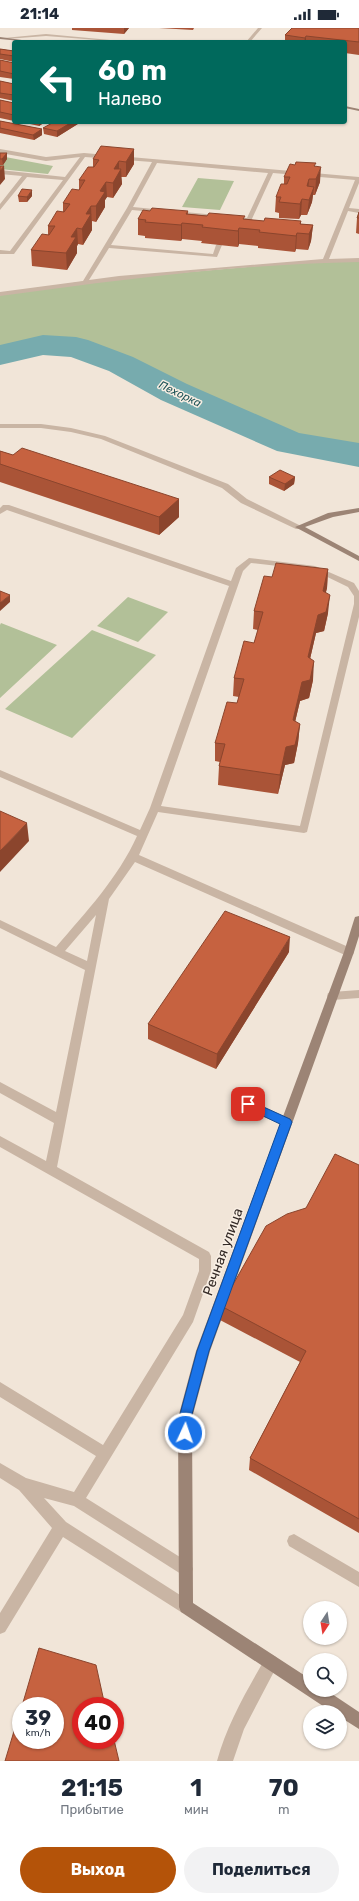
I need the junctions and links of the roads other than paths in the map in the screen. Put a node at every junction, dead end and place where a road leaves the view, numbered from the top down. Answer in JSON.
{"nodes":[{"id":1,"x":260,"y":28,"type":"edge"},
{"id":2,"x":0,"y":38,"type":"edge"},
{"id":3,"x":6,"y":38,"type":"junction"},
{"id":4,"x":18,"y":40,"type":"edge"},
{"id":5,"x":100,"y":40,"type":"edge"},
{"id":6,"x":250,"y":40,"type":"edge"},
{"id":7,"x":347,"y":107,"type":"edge"},
{"id":8,"x":359,"y":110,"type":"edge"},
{"id":9,"x":0,"y":151,"type":"edge"},
{"id":10,"x":84,"y":155,"type":"junction"},
{"id":11,"x":155,"y":162,"type":"junction"},
{"id":12,"x":271,"y":171,"type":"junction"},
{"id":13,"x":0,"y":172,"type":"edge"},
{"id":14,"x":26,"y":175,"type":"junction"},
{"id":15,"x":67,"y":179,"type":"junction"},
{"id":16,"x":359,"y":179,"type":"edge"},
{"id":17,"x":0,"y":208,"type":"edge"},
{"id":18,"x":130,"y":208,"type":"junction"},
{"id":19,"x":346,"y":209,"type":"junction"},
{"id":20,"x":359,"y":211,"type":"edge"},
{"id":21,"x":220,"y":245,"type":"edge"},
{"id":22,"x":107,"y":246,"type":"junction"},
{"id":23,"x":0,"y":252,"type":"edge"},
{"id":24,"x":359,"y":260,"type":"edge"},
{"id":25,"x":325,"y":261,"type":"junction"},
{"id":26,"x":86,"y":281,"type":"junction"},
{"id":27,"x":0,"y":294,"type":"edge"},
{"id":28,"x":0,"y":426,"type":"edge"},
{"id":29,"x":359,"y":510,"type":"edge"},
{"id":30,"x":0,"y":512,"type":"edge"},
{"id":31,"x":299,"y":526,"type":"junction"},
{"id":32,"x":359,"y":559,"type":"edge"},
{"id":33,"x":234,"y":585,"type":"junction"},
{"id":34,"x":0,"y":774,"type":"edge"},
{"id":35,"x":155,"y":808,"type":"junction"},
{"id":36,"x":143,"y":836,"type":"junction"},
{"id":37,"x":133,"y":857,"type":"junction"},
{"id":38,"x":105,"y":897,"type":"junction"},
{"id":39,"x":359,"y":920,"type":"edge"},
{"id":40,"x":0,"y":924,"type":"edge"},
{"id":41,"x":58,"y":952,"type":"junction"},
{"id":42,"x":349,"y":952,"type":"junction"},
{"id":43,"x":91,"y":968,"type":"junction"},
{"id":44,"x":359,"y":994,"type":"edge"},
{"id":45,"x":332,"y":996,"type":"junction"},
{"id":46,"x":0,"y":1087,"type":"edge"},
{"id":47,"x":248,"y":1104,"type":"dead end"},
{"id":48,"x":60,"y":1120,"type":"junction"},
{"id":49,"x":286,"y":1122,"type":"junction"},
{"id":50,"x":0,"y":1141,"type":"edge"},
{"id":51,"x":51,"y":1168,"type":"junction"},
{"id":52,"x":0,"y":1389,"type":"edge"},
{"id":53,"x":105,"y":1454,"type":"junction"},
{"id":54,"x":0,"y":1470,"type":"edge"},
{"id":55,"x":24,"y":1485,"type":"junction"},
{"id":56,"x":77,"y":1500,"type":"junction"},
{"id":57,"x":61,"y":1527,"type":"junction"},
{"id":58,"x":294,"y":1541,"type":"dead end"},
{"id":59,"x":186,"y":1569,"type":"junction"},
{"id":60,"x":359,"y":1580,"type":"edge"},
{"id":61,"x":186,"y":1607,"type":"junction"},
{"id":62,"x":0,"y":1627,"type":"edge"},
{"id":63,"x":270,"y":1662,"type":"junction"},
{"id":64,"x":303,"y":1684,"type":"edge"},
{"id":65,"x":323,"y":1697,"type":"edge"},
{"id":66,"x":359,"y":1721,"type":"edge"},
{"id":67,"x":225,"y":1761,"type":"edge"}],
"edges":[{"from":1,"to":6,"type":"lane"},
{"from":2,"to":3,"type":"street"},
{"from":3,"to":4,"type":"street"},
{"from":3,"to":5,"type":"lane"},
{"from":7,"to":8,"type":"street"},
{"from":9,"to":10,"type":"lane"},
{"from":10,"to":11,"type":"lane"},
{"from":10,"to":15,"type":"lane"},
{"from":11,"to":12,"type":"lane"},
{"from":11,"to":18,"type":"lane"},
{"from":12,"to":16,"type":"lane"},
{"from":12,"to":18,"type":"lane"},
{"from":13,"to":14,"type":"lane"},
{"from":14,"to":15,"type":"lane"},
{"from":14,"to":17,"type":"lane"},
{"from":15,"to":23,"type":"lane"},
{"from":16,"to":19,"type":"lane"},
{"from":18,"to":22,"type":"lane"},
{"from":19,"to":20,"type":"lane"},
{"from":19,"to":25,"type":"lane"},
{"from":21,"to":22,"type":"lane"},
{"from":22,"to":26,"type":"lane"},
{"from":24,"to":25,"type":"lane"},
{"from":25,"to":26,"type":"lane"},
{"from":26,"to":27,"type":"lane"},
{"from":28,"to":31,"type":"lane"},
{"from":29,"to":31,"type":"street"},
{"from":30,"to":33,"type":"lane"},
{"from":31,"to":32,"type":"street"},
{"from":33,"to":35,"type":"lane"},
{"from":33,"to":35,"type":"lane"},
{"from":34,"to":36,"type":"lane"},
{"from":35,"to":36,"type":"lane"},
{"from":36,"to":37,"type":"lane"},
{"from":37,"to":38,"type":"lane"},
{"from":37,"to":42,"type":"lane"},
{"from":38,"to":41,"type":"lane"},
{"from":38,"to":43,"type":"lane"},
{"from":39,"to":42,"type":"street","name":"Речная улица"},
{"from":40,"to":41,"type":"lane"},
{"from":41,"to":43,"type":"lane"},
{"from":42,"to":45,"type":"street","name":"Речная улица"},
{"from":43,"to":48,"type":"lane"},
{"from":44,"to":45,"type":"lane"},
{"from":45,"to":49,"type":"street","name":"Речная улица"},
{"from":46,"to":48,"type":"lane"},
{"from":47,"to":49,"type":"lane"},
{"from":48,"to":51,"type":"lane"},
{"from":49,"to":59,"type":"street","name":"Речная улица"},
{"from":50,"to":51,"type":"lane"},
{"from":51,"to":53,"type":"lane"},
{"from":52,"to":53,"type":"lane"},
{"from":53,"to":56,"type":"lane"},
{"from":54,"to":55,"type":"lane"},
{"from":55,"to":56,"type":"lane"},
{"from":55,"to":57,"type":"lane"},
{"from":56,"to":59,"type":"lane"},
{"from":57,"to":61,"type":"lane"},
{"from":57,"to":62,"type":"lane"},
{"from":58,"to":60,"type":"lane"},
{"from":59,"to":61,"type":"street","name":"Речная улица"},
{"from":61,"to":63,"type":"street"},
{"from":63,"to":64,"type":"street"},
{"from":63,"to":67,"type":"lane"},
{"from":65,"to":66,"type":"street"}]}
